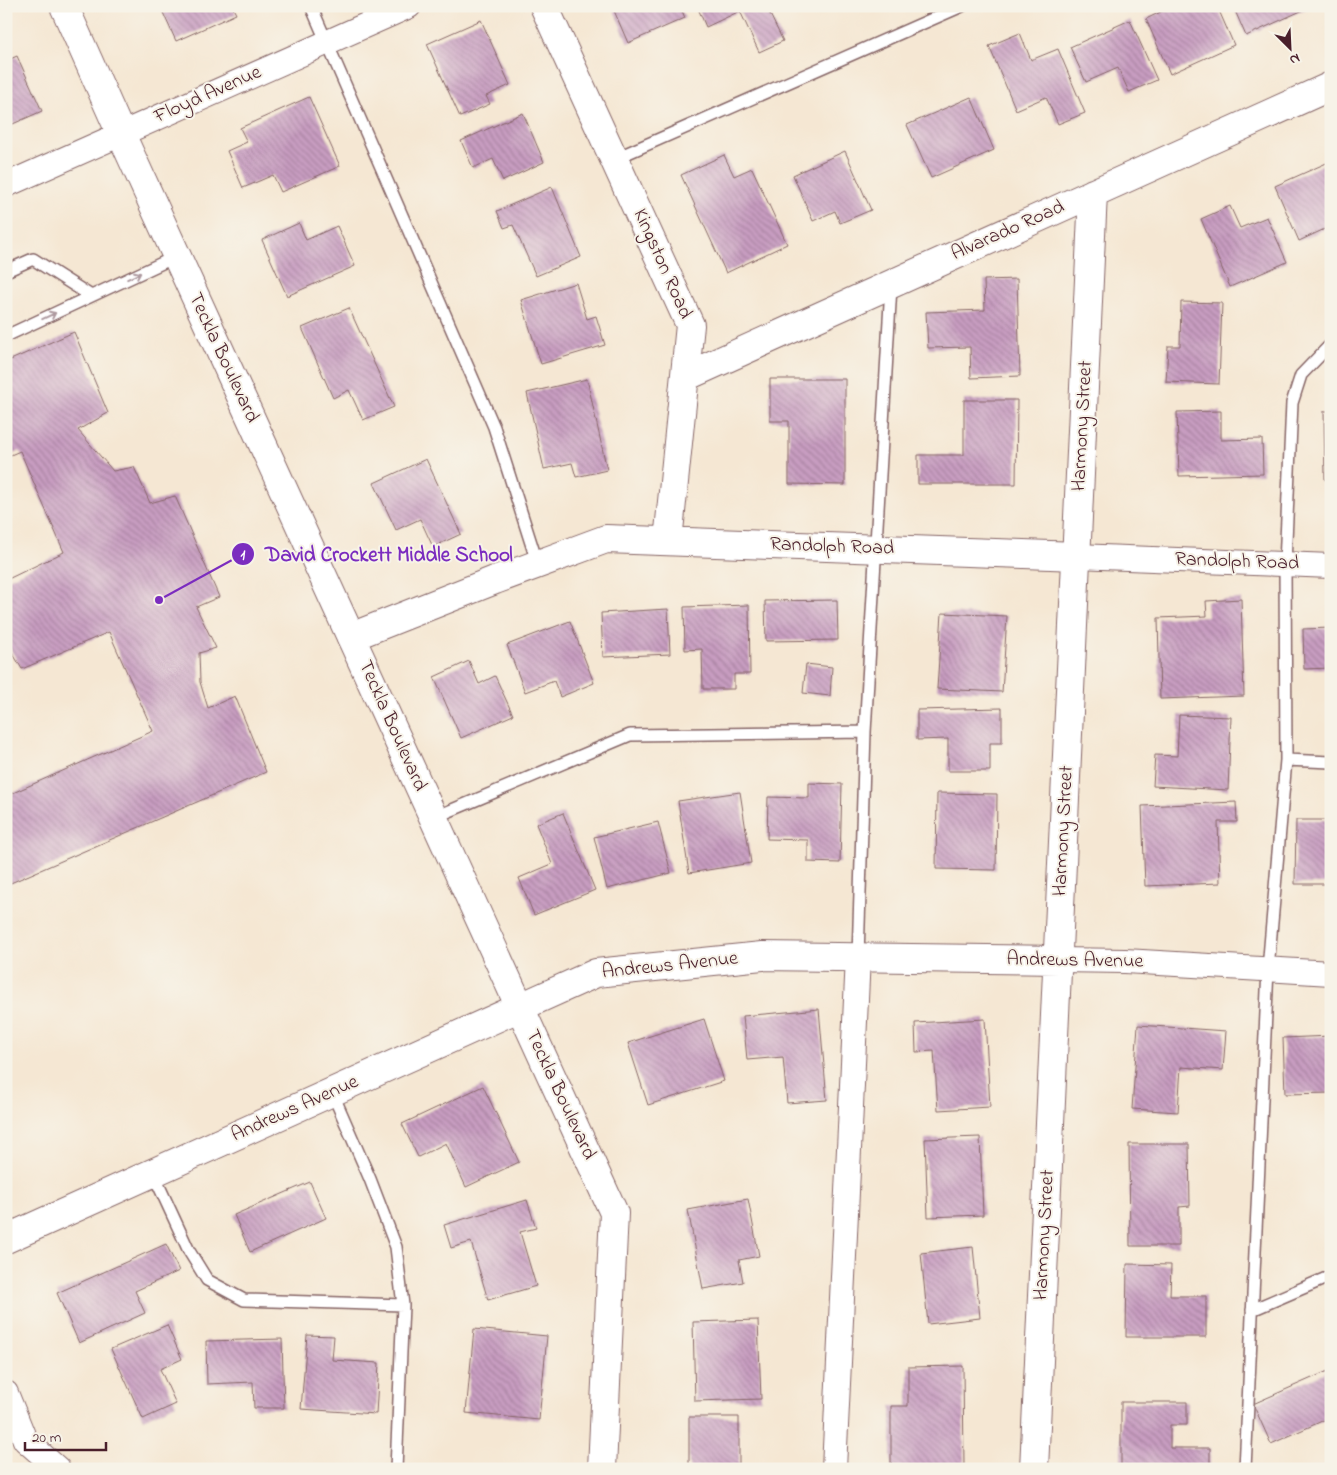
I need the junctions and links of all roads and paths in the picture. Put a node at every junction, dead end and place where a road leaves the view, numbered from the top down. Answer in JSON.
{"nodes":[{"id":1,"x":64,"y":6,"type":"edge"},
{"id":2,"x":311,"y":6,"type":"edge"},
{"id":3,"x":409,"y":6,"type":"edge"},
{"id":4,"x":544,"y":6,"type":"edge"},
{"id":5,"x":962,"y":6,"type":"edge"},
{"id":6,"x":328,"y":42,"type":"junction"},
{"id":7,"x":1331,"y":86,"type":"edge"},
{"id":8,"x":121,"y":134,"type":"junction"},
{"id":9,"x":614,"y":159,"type":"junction"},
{"id":10,"x":6,"y":185,"type":"edge"},
{"id":11,"x":1093,"y":193,"type":"junction"},
{"id":12,"x":176,"y":256,"type":"junction"},
{"id":13,"x":6,"y":271,"type":"edge"},
{"id":14,"x":891,"y":284,"type":"junction"},
{"id":15,"x":91,"y":296,"type":"junction"},
{"id":16,"x":6,"y":336,"type":"edge"},
{"id":17,"x":1331,"y":344,"type":"edge"},
{"id":18,"x":685,"y":377,"type":"junction"},
{"id":19,"x":668,"y":541,"type":"junction"},
{"id":20,"x":876,"y":549,"type":"junction"},
{"id":21,"x":1077,"y":556,"type":"junction"},
{"id":22,"x":538,"y":564,"type":"junction"},
{"id":23,"x":1285,"y":564,"type":"junction"},
{"id":24,"x":1331,"y":566,"type":"edge"},
{"id":25,"x":351,"y":637,"type":"junction"},
{"id":26,"x":865,"y":732,"type":"junction"},
{"id":27,"x":1286,"y":760,"type":"junction"},
{"id":28,"x":1331,"y":762,"type":"edge"},
{"id":29,"x":433,"y":818,"type":"junction"},
{"id":30,"x":858,"y":957,"type":"junction"},
{"id":31,"x":1058,"y":960,"type":"junction"},
{"id":32,"x":1268,"y":969,"type":"junction"},
{"id":33,"x":1331,"y":973,"type":"edge"},
{"id":34,"x":520,"y":1008,"type":"junction"},
{"id":35,"x":332,"y":1092,"type":"junction"},
{"id":36,"x":152,"y":1173,"type":"junction"},
{"id":37,"x":6,"y":1239,"type":"edge"},
{"id":38,"x":1331,"y":1276,"type":"edge"},
{"id":39,"x":403,"y":1305,"type":"junction"},
{"id":40,"x":1252,"y":1310,"type":"junction"},
{"id":41,"x":6,"y":1393,"type":"edge"},
{"id":42,"x":58,"y":1469,"type":"edge"},
{"id":43,"x":396,"y":1469,"type":"edge"},
{"id":44,"x":602,"y":1469,"type":"edge"},
{"id":45,"x":834,"y":1469,"type":"edge"},
{"id":46,"x":1034,"y":1469,"type":"edge"},
{"id":47,"x":1245,"y":1469,"type":"edge"}],
"edges":[{"from":1,"to":8,"type":"street","name":"Teckla Boulevard"},
{"from":2,"to":6,"type":"lane"},
{"from":3,"to":6,"type":"street","name":"Floyd Avenue"},
{"from":4,"to":9,"type":"street","name":"Kingston Road"},
{"from":5,"to":9,"type":"lane"},
{"from":6,"to":8,"type":"street","name":"Floyd Avenue"},
{"from":6,"to":22,"type":"lane"},
{"from":7,"to":11,"type":"street","name":"Alvarado Road"},
{"from":8,"to":10,"type":"street","name":"Floyd Avenue"},
{"from":8,"to":12,"type":"street","name":"Teckla Boulevard"},
{"from":9,"to":18,"type":"street","name":"Kingston Road"},
{"from":11,"to":14,"type":"street","name":"Alvarado Road"},
{"from":11,"to":21,"type":"street","name":"Harmony Street"},
{"from":15,"to":12,"type":"lane","one_way":true},
{"from":12,"to":25,"type":"street","name":"Teckla Boulevard"},
{"from":13,"to":15,"type":"lane"},
{"from":14,"to":18,"type":"street","name":"Alvarado Road"},
{"from":14,"to":20,"type":"lane"},
{"from":16,"to":15,"type":"lane","one_way":true},
{"from":17,"to":23,"type":"lane"},
{"from":18,"to":19,"type":"street","name":"Kingston Road"},
{"from":19,"to":20,"type":"street","name":"Randolph Road"},
{"from":19,"to":22,"type":"street","name":"Randolph Road"},
{"from":20,"to":21,"type":"street","name":"Randolph Road"},
{"from":20,"to":26,"type":"lane"},
{"from":21,"to":23,"type":"street","name":"Randolph Road"},
{"from":21,"to":31,"type":"street","name":"Harmony Street"},
{"from":22,"to":25,"type":"street","name":"Randolph Road"},
{"from":23,"to":24,"type":"street","name":"Randolph Road"},
{"from":23,"to":27,"type":"lane"},
{"from":25,"to":29,"type":"street","name":"Teckla Boulevard"},
{"from":26,"to":29,"type":"lane"},
{"from":26,"to":30,"type":"lane"},
{"from":27,"to":28,"type":"lane"},
{"from":27,"to":32,"type":"lane"},
{"from":29,"to":34,"type":"street","name":"Teckla Boulevard"},
{"from":30,"to":31,"type":"street","name":"Andrews Avenue"},
{"from":30,"to":34,"type":"street","name":"Andrews Avenue"},
{"from":30,"to":45,"type":"street"},
{"from":31,"to":32,"type":"street","name":"Andrews Avenue"},
{"from":31,"to":46,"type":"street","name":"Harmony Street"},
{"from":32,"to":33,"type":"street","name":"Andrews Avenue"},
{"from":32,"to":40,"type":"lane"},
{"from":34,"to":35,"type":"street","name":"Andrews Avenue"},
{"from":34,"to":44,"type":"street","name":"Teckla Boulevard"},
{"from":35,"to":36,"type":"street","name":"Andrews Avenue"},
{"from":35,"to":39,"type":"lane"},
{"from":36,"to":37,"type":"street","name":"Andrews Avenue"},
{"from":36,"to":39,"type":"lane"},
{"from":38,"to":40,"type":"lane"},
{"from":39,"to":43,"type":"lane"},
{"from":40,"to":47,"type":"lane"},
{"from":41,"to":42,"type":"street"}]}
